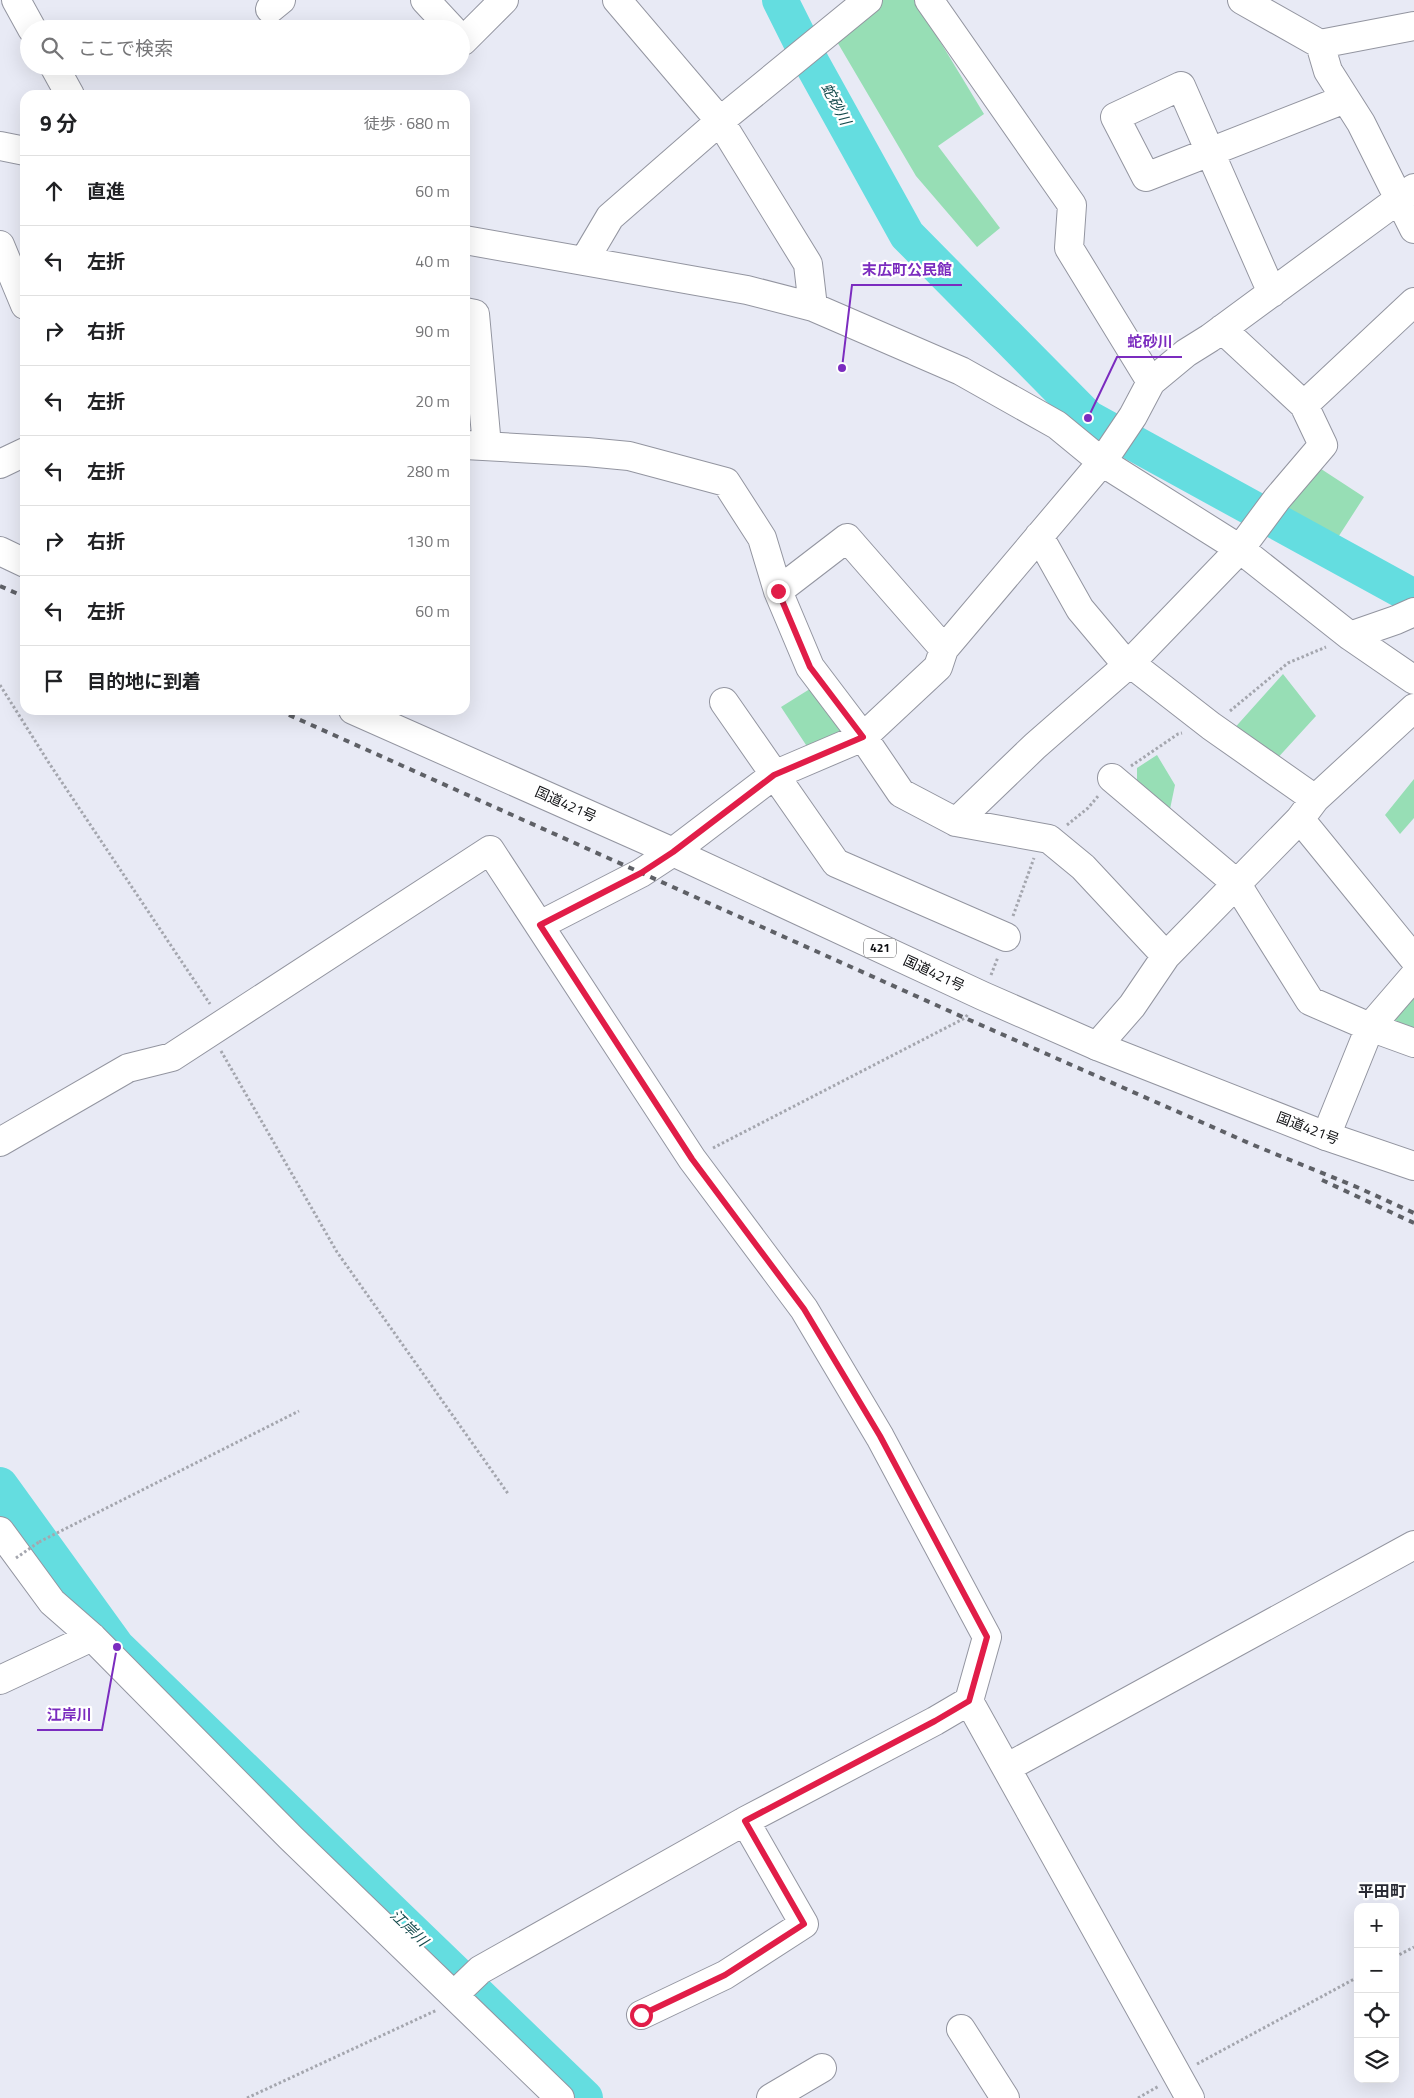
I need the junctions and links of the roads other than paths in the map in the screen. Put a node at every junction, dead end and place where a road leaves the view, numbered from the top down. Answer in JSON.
{"nodes":[{"id":1,"x":16,"y":0,"type":"edge"},
{"id":2,"x":425,"y":0,"type":"edge"},
{"id":3,"x":504,"y":0,"type":"edge"},
{"id":4,"x":617,"y":0,"type":"edge"},
{"id":5,"x":868,"y":0,"type":"edge"},
{"id":6,"x":929,"y":0,"type":"edge"},
{"id":7,"x":1242,"y":0,"type":"edge"},
{"id":8,"x":27,"y":20,"type":"edge"},
{"id":9,"x":444,"y":20,"type":"edge"},
{"id":10,"x":1414,"y":26,"type":"edge"},
{"id":11,"x":470,"y":34,"type":"edge"},
{"id":12,"x":1320,"y":44,"type":"junction"},
{"id":13,"x":59,"y":75,"type":"edge"},
{"id":14,"x":67,"y":90,"type":"edge"},
{"id":15,"x":1345,"y":99,"type":"junction"},
{"id":16,"x":720,"y":121,"type":"junction"},
{"id":17,"x":0,"y":146,"type":"edge"},
{"id":18,"x":20,"y":150,"type":"edge"},
{"id":19,"x":1406,"y":194,"type":"edge"},
{"id":20,"x":1414,"y":229,"type":"edge"},
{"id":21,"x":470,"y":241,"type":"edge"},
{"id":22,"x":0,"y":245,"type":"edge"},
{"id":23,"x":584,"y":261,"type":"junction"},
{"id":24,"x":20,"y":293,"type":"edge"},
{"id":25,"x":1272,"y":293,"type":"junction"},
{"id":26,"x":1414,"y":302,"type":"edge"},
{"id":27,"x":812,"y":307,"type":"junction"},
{"id":28,"x":470,"y":313,"type":"edge"},
{"id":29,"x":1222,"y":329,"type":"junction"},
{"id":30,"x":1152,"y":382,"type":"junction"},
{"id":31,"x":1304,"y":404,"type":"junction"},
{"id":32,"x":476,"y":445,"type":"edge"},
{"id":33,"x":20,"y":454,"type":"edge"},
{"id":34,"x":1102,"y":462,"type":"junction"},
{"id":35,"x":0,"y":464,"type":"edge"},
{"id":36,"x":1039,"y":536,"type":"junction"},
{"id":37,"x":1240,"y":549,"type":"junction"},
{"id":38,"x":0,"y":551,"type":"edge"},
{"id":39,"x":20,"y":561,"type":"edge"},
{"id":40,"x":778,"y":591,"type":"junction"},
{"id":41,"x":1405,"y":616,"type":"edge"},
{"id":42,"x":1350,"y":636,"type":"junction"},
{"id":43,"x":944,"y":648,"type":"junction"},
{"id":44,"x":1128,"y":664,"type":"junction"},
{"id":45,"x":1414,"y":680,"type":"edge"},
{"id":46,"x":724,"y":702,"type":"dead end"},
{"id":47,"x":1414,"y":708,"type":"edge"},
{"id":48,"x":364,"y":715,"type":"edge"},
{"id":49,"x":863,"y":737,"type":"junction"},
{"id":50,"x":774,"y":775,"type":"junction"},
{"id":51,"x":1112,"y":778,"type":"dead end"},
{"id":52,"x":1307,"y":809,"type":"junction"},
{"id":53,"x":956,"y":822,"type":"junction"},
{"id":54,"x":673,"y":852,"type":"junction"},
{"id":55,"x":1236,"y":883,"type":"junction"},
{"id":56,"x":540,"y":925,"type":"junction"},
{"id":57,"x":1006,"y":937,"type":"dead end"},
{"id":58,"x":1166,"y":956,"type":"junction"},
{"id":59,"x":1414,"y":959,"type":"edge"},
{"id":60,"x":1414,"y":976,"type":"edge"},
{"id":61,"x":1370,"y":1027,"type":"junction"},
{"id":62,"x":1414,"y":1043,"type":"edge"},
{"id":63,"x":1097,"y":1046,"type":"junction"},
{"id":64,"x":1326,"y":1136,"type":"junction"},
{"id":65,"x":0,"y":1142,"type":"edge"},
{"id":66,"x":1414,"y":1166,"type":"edge"},
{"id":67,"x":0,"y":1531,"type":"edge"},
{"id":68,"x":1414,"y":1545,"type":"edge"},
{"id":69,"x":92,"y":1637,"type":"junction"},
{"id":70,"x":0,"y":1680,"type":"edge"},
{"id":71,"x":969,"y":1701,"type":"junction"},
{"id":72,"x":1008,"y":1767,"type":"junction"},
{"id":73,"x":745,"y":1821,"type":"junction"},
{"id":74,"x":463,"y":1987,"type":"junction"},
{"id":75,"x":641,"y":2015,"type":"dead end"},
{"id":76,"x":961,"y":2029,"type":"dead end"},
{"id":77,"x":822,"y":2068,"type":"dead end"},
{"id":78,"x":1184,"y":2087,"type":"edge"},
{"id":79,"x":560,"y":2098,"type":"edge"},
{"id":80,"x":771,"y":2098,"type":"edge"},
{"id":81,"x":1005,"y":2098,"type":"edge"}],
"edges":[{"from":1,"to":8,"type":"main road"},
{"from":2,"to":9,"type":"main road"},
{"from":3,"to":11,"type":"main road"},
{"from":4,"to":16,"type":"main road"},
{"from":5,"to":16,"type":"main road"},
{"from":6,"to":30,"type":"main road"},
{"from":7,"to":12,"type":"main road"},
{"from":10,"to":12,"type":"main road"},
{"from":12,"to":15,"type":"main road"},
{"from":13,"to":14,"type":"main road"},
{"from":15,"to":19,"type":"main road"},
{"from":15,"to":25,"type":"main road"},
{"from":16,"to":23,"type":"main road"},
{"from":16,"to":27,"type":"main road"},
{"from":17,"to":18,"type":"main road"},
{"from":19,"to":20,"type":"main road"},
{"from":19,"to":25,"type":"main road"},
{"from":21,"to":23,"type":"main road"},
{"from":22,"to":24,"type":"main road"},
{"from":23,"to":27,"type":"main road"},
{"from":25,"to":29,"type":"main road"},
{"from":26,"to":31,"type":"main road"},
{"from":27,"to":34,"type":"main road"},
{"from":28,"to":32,"type":"main road"},
{"from":29,"to":30,"type":"main road"},
{"from":29,"to":31,"type":"main road"},
{"from":30,"to":34,"type":"main road"},
{"from":31,"to":37,"type":"main road"},
{"from":32,"to":40,"type":"main road"},
{"from":33,"to":35,"type":"main road"},
{"from":34,"to":36,"type":"main road"},
{"from":34,"to":37,"type":"main road"},
{"from":36,"to":43,"type":"main road"},
{"from":36,"to":44,"type":"main road"},
{"from":37,"to":42,"type":"main road"},
{"from":37,"to":44,"type":"main road"},
{"from":38,"to":39,"type":"main road"},
{"from":40,"to":43,"type":"main road"},
{"from":40,"to":49,"type":"main road"},
{"from":41,"to":42,"type":"main road"},
{"from":42,"to":45,"type":"main road"},
{"from":43,"to":49,"type":"main road"},
{"from":44,"to":52,"type":"main road"},
{"from":44,"to":53,"type":"main road"},
{"from":46,"to":50,"type":"main road"},
{"from":47,"to":52,"type":"main road"},
{"from":48,"to":54,"type":"main road","name":"国道421号","number":"421"},
{"from":49,"to":50,"type":"main road"},
{"from":49,"to":53,"type":"main road"},
{"from":50,"to":54,"type":"main road"},
{"from":50,"to":57,"type":"main road"},
{"from":51,"to":55,"type":"main road"},
{"from":52,"to":55,"type":"main road"},
{"from":52,"to":59,"type":"main road"},
{"from":53,"to":58,"type":"main road"},
{"from":54,"to":56,"type":"main road"},
{"from":54,"to":63,"type":"main road","name":"国道421号","number":"421"},
{"from":55,"to":58,"type":"main road"},
{"from":55,"to":61,"type":"main road"},
{"from":56,"to":65,"type":"main road"},
{"from":56,"to":71,"type":"main road"},
{"from":58,"to":63,"type":"main road"},
{"from":60,"to":61,"type":"main road"},
{"from":61,"to":62,"type":"main road"},
{"from":61,"to":64,"type":"main road"},
{"from":63,"to":64,"type":"main road","name":"国道421号","number":"421"},
{"from":64,"to":66,"type":"main road","name":"国道421号","number":"421"},
{"from":67,"to":69,"type":"main road"},
{"from":68,"to":72,"type":"main road"},
{"from":69,"to":70,"type":"main road"},
{"from":69,"to":74,"type":"main road"},
{"from":71,"to":72,"type":"main road"},
{"from":71,"to":73,"type":"main road"},
{"from":72,"to":78,"type":"main road"},
{"from":73,"to":74,"type":"main road"},
{"from":73,"to":75,"type":"main road"},
{"from":74,"to":79,"type":"main road"},
{"from":76,"to":81,"type":"main road"},
{"from":77,"to":80,"type":"main road"}]}
